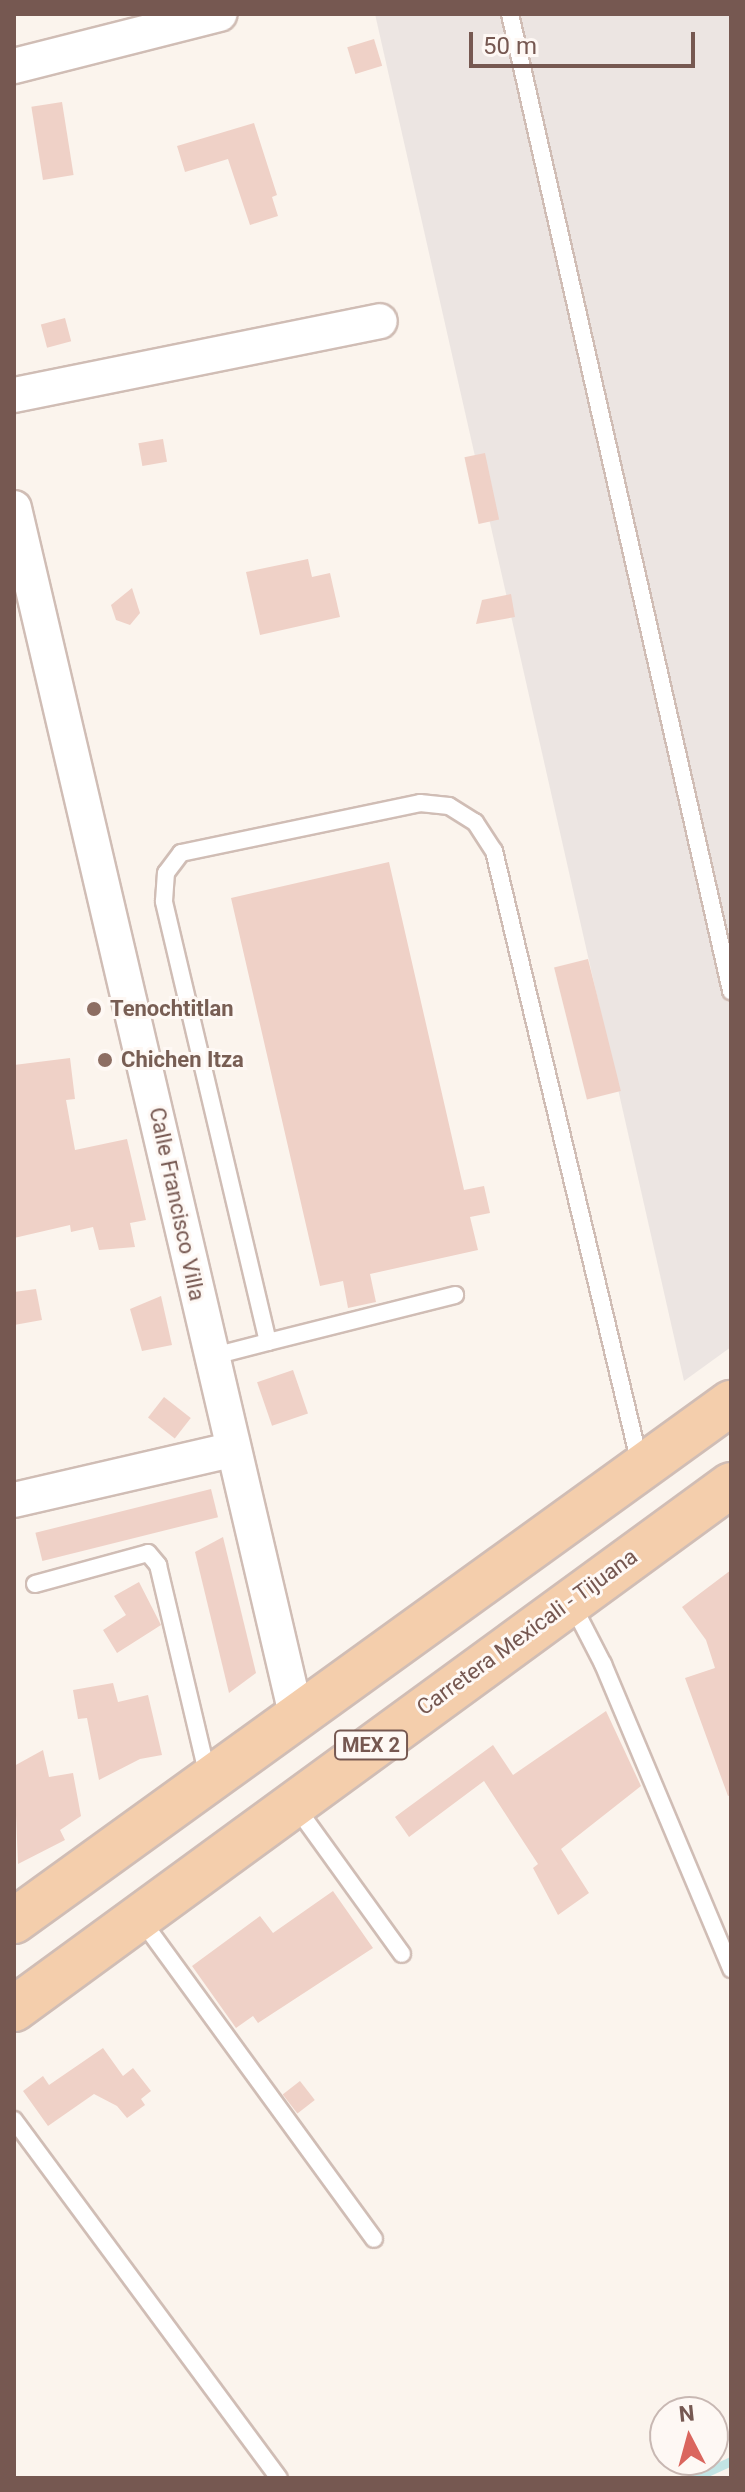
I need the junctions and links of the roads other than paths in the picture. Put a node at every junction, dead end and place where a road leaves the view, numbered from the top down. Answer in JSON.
{"nodes":[{"id":1,"x":220,"y":14,"type":"edge"},
{"id":2,"x":510,"y":14,"type":"edge"},
{"id":3,"x":14,"y":66,"type":"edge"},
{"id":4,"x":380,"y":321,"type":"dead end"},
{"id":5,"x":14,"y":395,"type":"edge"},
{"id":6,"x":14,"y":508,"type":"edge"},
{"id":7,"x":731,"y":991,"type":"edge"},
{"id":8,"x":455,"y":1295,"type":"dead end"},
{"id":9,"x":268,"y":1342,"type":"junction"},
{"id":10,"x":210,"y":1357,"type":"junction"},
{"id":11,"x":731,"y":1403,"type":"edge"},
{"id":12,"x":230,"y":1450,"type":"junction"},
{"id":13,"x":641,"y":1467,"type":"junction"},
{"id":14,"x":731,"y":1485,"type":"edge"},
{"id":15,"x":14,"y":1500,"type":"edge"},
{"id":16,"x":35,"y":1584,"type":"dead end"},
{"id":17,"x":570,"y":1601,"type":"junction"},
{"id":18,"x":296,"y":1714,"type":"junction"},
{"id":19,"x":208,"y":1779,"type":"junction"},
{"id":20,"x":293,"y":1803,"type":"junction"},
{"id":21,"x":139,"y":1917,"type":"junction"},
{"id":22,"x":14,"y":1921,"type":"edge"},
{"id":23,"x":402,"y":1954,"type":"dead end"},
{"id":24,"x":731,"y":1969,"type":"edge"},
{"id":25,"x":14,"y":2009,"type":"edge"},
{"id":26,"x":14,"y":2120,"type":"edge"},
{"id":27,"x":374,"y":2239,"type":"dead end"},
{"id":28,"x":279,"y":2478,"type":"edge"}],
"edges":[{"from":1,"to":3,"type":"street"},
{"from":2,"to":7,"type":"lane"},
{"from":4,"to":5,"type":"street"},
{"from":6,"to":10,"type":"street","name":"Calle Francisco Villa"},
{"from":8,"to":9,"type":"lane"},
{"from":9,"to":10,"type":"lane"},
{"from":9,"to":13,"type":"lane"},
{"from":10,"to":12,"type":"street","name":"Calle Francisco Villa"},
{"from":11,"to":13,"type":"main road"},
{"from":12,"to":15,"type":"street"},
{"from":12,"to":18,"type":"street","name":"Calle Francisco Villa"},
{"from":13,"to":18,"type":"main road"},
{"from":14,"to":17,"type":"main road","name":"Carretera Mexicali - Tijuana","number":"MEX 2"},
{"from":16,"to":19,"type":"lane"},
{"from":17,"to":20,"type":"main road","name":"Carretera Mexicali - Tijuana","number":"MEX 2"},
{"from":17,"to":24,"type":"lane"},
{"from":18,"to":19,"type":"main road"},
{"from":19,"to":22,"type":"main road"},
{"from":20,"to":21,"type":"main road","name":"Carretera Mexicali - Tijuana","number":"MEX 2"},
{"from":20,"to":23,"type":"lane"},
{"from":21,"to":25,"type":"main road","name":"Carretera Mexicali - Tijuana","number":"MEX 2"},
{"from":21,"to":27,"type":"lane"},
{"from":26,"to":28,"type":"lane"}]}
